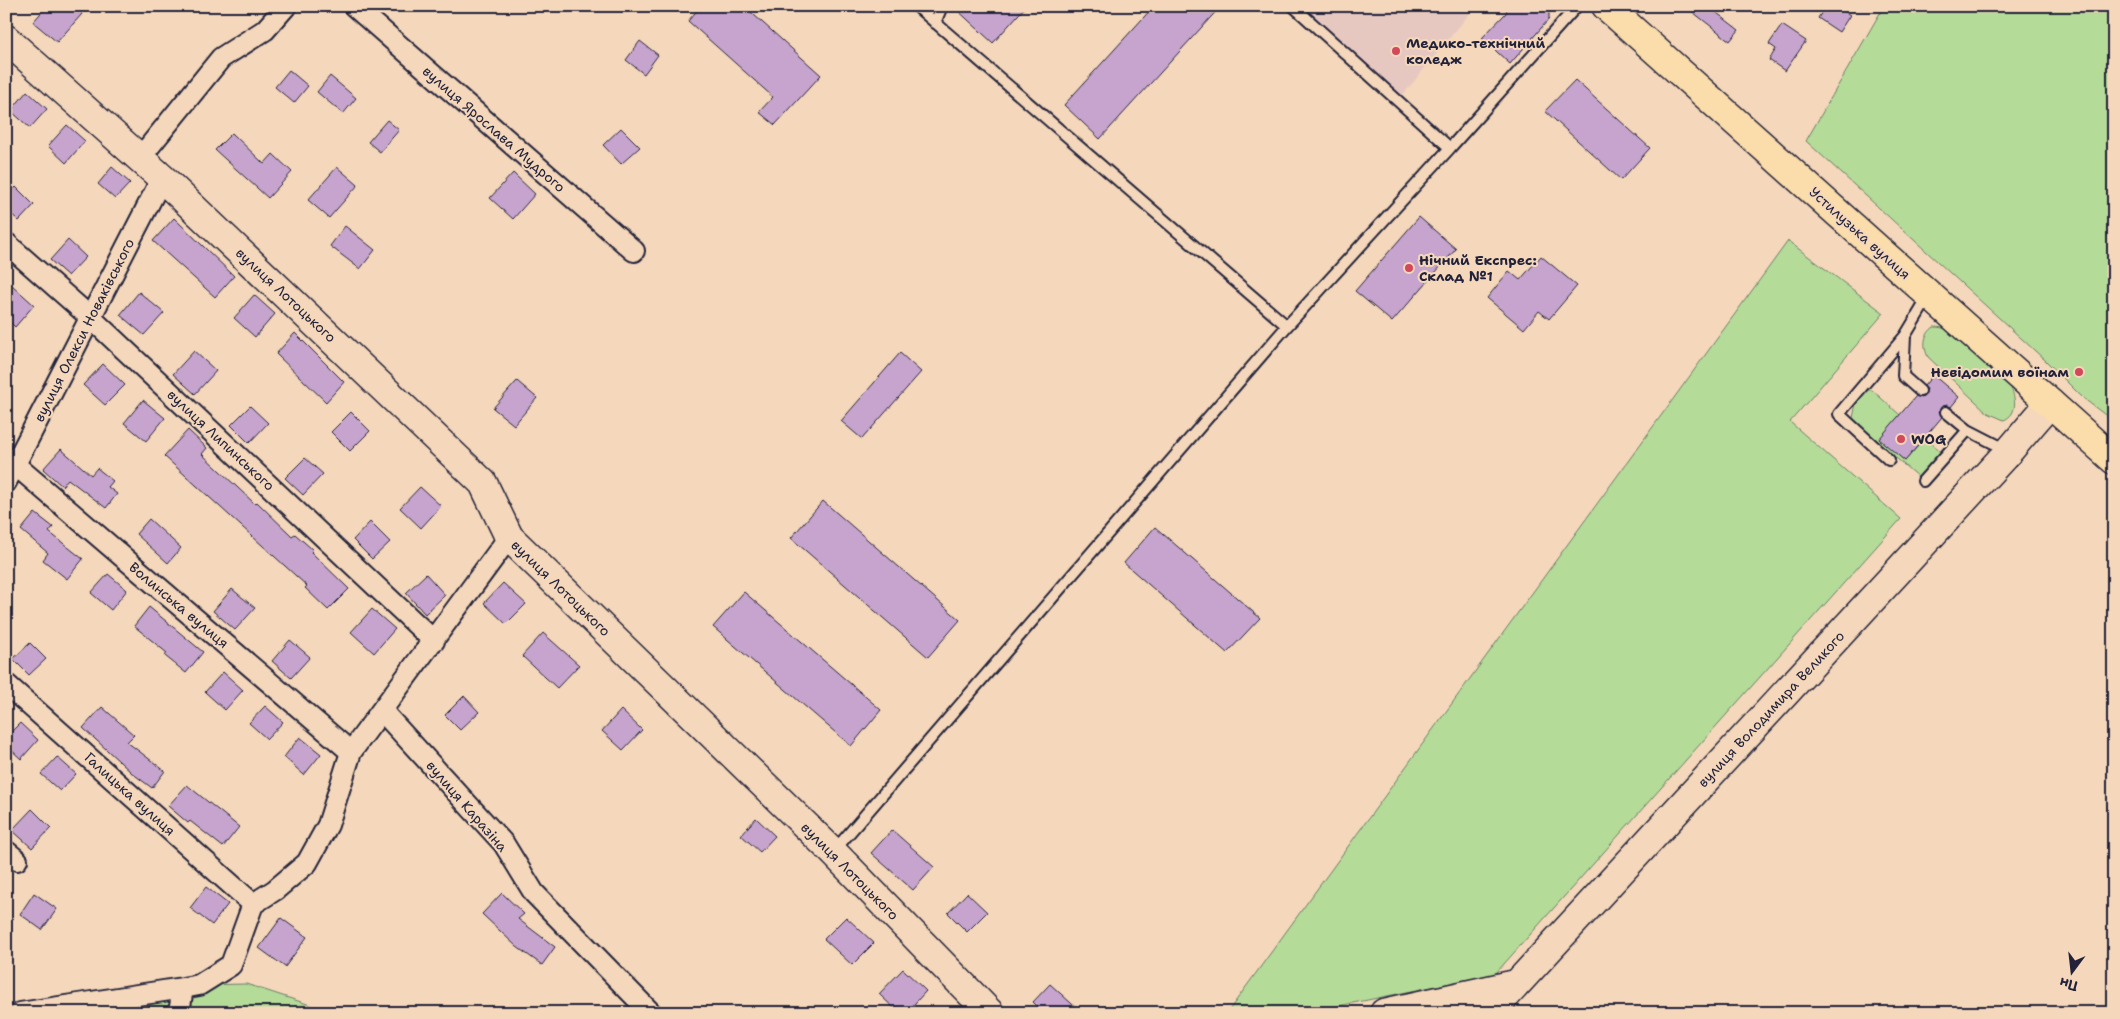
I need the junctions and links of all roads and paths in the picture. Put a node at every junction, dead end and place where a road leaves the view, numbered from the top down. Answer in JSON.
{"nodes":[{"id":1,"x":286,"y":6,"type":"edge"},
{"id":2,"x":354,"y":6,"type":"edge"},
{"id":3,"x":916,"y":6,"type":"edge"},
{"id":4,"x":942,"y":6,"type":"edge"},
{"id":5,"x":1293,"y":6,"type":"edge"},
{"id":6,"x":1577,"y":6,"type":"edge"},
{"id":7,"x":1606,"y":6,"type":"edge"},
{"id":8,"x":935,"y":23,"type":"junction"},
{"id":9,"x":6,"y":40,"type":"edge"},
{"id":10,"x":1450,"y":148,"type":"junction"},
{"id":11,"x":140,"y":158,"type":"junction"},
{"id":12,"x":162,"y":178,"type":"junction"},
{"id":13,"x":6,"y":243,"type":"edge"},
{"id":14,"x":634,"y":251,"type":"dead end"},
{"id":15,"x":1929,"y":295,"type":"junction"},
{"id":16,"x":91,"y":318,"type":"junction"},
{"id":17,"x":1287,"y":326,"type":"junction"},
{"id":18,"x":1905,"y":336,"type":"junction"},
{"id":19,"x":1920,"y":391,"type":"dead end"},
{"id":20,"x":2050,"y":403,"type":"junction"},
{"id":21,"x":1946,"y":412,"type":"dead end"},
{"id":22,"x":1968,"y":430,"type":"junction"},
{"id":23,"x":2009,"y":451,"type":"junction"},
{"id":24,"x":1889,"y":460,"type":"dead end"},
{"id":25,"x":2114,"y":460,"type":"edge"},
{"id":26,"x":9,"y":468,"type":"edge"},
{"id":27,"x":1923,"y":481,"type":"dead end"},
{"id":28,"x":509,"y":537,"type":"junction"},
{"id":29,"x":434,"y":641,"type":"junction"},
{"id":30,"x":6,"y":684,"type":"edge"},
{"id":31,"x":382,"y":711,"type":"junction"},
{"id":32,"x":351,"y":752,"type":"junction"},
{"id":33,"x":832,"y":852,"type":"junction"},
{"id":34,"x":253,"y":904,"type":"junction"},
{"id":35,"x":1516,"y":984,"type":"junction"},
{"id":36,"x":183,"y":988,"type":"junction"},
{"id":37,"x":20,"y":1013,"type":"edge"},
{"id":38,"x":179,"y":1013,"type":"edge"},
{"id":39,"x":651,"y":1013,"type":"edge"},
{"id":40,"x":990,"y":1013,"type":"edge"},
{"id":41,"x":1384,"y":1013,"type":"edge"},
{"id":42,"x":1490,"y":1013,"type":"edge"}],
"edges":[{"from":1,"to":11,"type":"street"},
{"from":2,"to":14,"type":"street","name":"вулиця Ярослава Мудрого"},
{"from":3,"to":8,"type":"lane"},
{"from":4,"to":8,"type":"lane"},
{"from":5,"to":10,"type":"lane"},
{"from":6,"to":10,"type":"lane"},
{"from":7,"to":15,"type":"main road","name":"Устилузька вулиця"},
{"from":8,"to":17,"type":"lane"},
{"from":9,"to":11,"type":"street","name":"вулиця Лотоцького"},
{"from":10,"to":17,"type":"lane"},
{"from":11,"to":12,"type":"street","name":"вулиця Лотоцького"},
{"from":12,"to":16,"type":"street","name":"вулиця Олекси Новаківського"},
{"from":12,"to":28,"type":"street","name":"вулиця Лотоцького"},
{"from":13,"to":16,"type":"street","name":"вулиця Липинського"},
{"from":15,"to":18,"type":"lane"},
{"from":15,"to":20,"type":"main road","name":"Устилузька вулиця"},
{"from":16,"to":26,"type":"street","name":"вулиця Олекси Новаківського"},
{"from":16,"to":29,"type":"street","name":"вулиця Липинського"},
{"from":17,"to":33,"type":"lane"},
{"from":18,"to":19,"type":"lane"},
{"from":18,"to":24,"type":"lane"},
{"from":20,"to":23,"type":"street","name":"вулиця Володимира Великого"},
{"from":20,"to":25,"type":"main road","name":"Устилузька вулиця"},
{"from":21,"to":22,"type":"lane"},
{"from":22,"to":23,"type":"lane"},
{"from":22,"to":27,"type":"lane"},
{"from":23,"to":35,"type":"street","name":"вулиця Володимира Великого"},
{"from":26,"to":32,"type":"street","name":"Волинська вулиця"},
{"from":28,"to":29,"type":"street"},
{"from":28,"to":33,"type":"street","name":"вулиця Лотоцького"},
{"from":29,"to":31,"type":"street"},
{"from":30,"to":34,"type":"street","name":"Галицька вулиця"},
{"from":31,"to":32,"type":"street"},
{"from":31,"to":39,"type":"street","name":"вулиця Каразіна"},
{"from":32,"to":34,"type":"street"},
{"from":33,"to":40,"type":"street","name":"вулиця Лотоцького"},
{"from":34,"to":36,"type":"street"},
{"from":35,"to":41,"type":"street"},
{"from":35,"to":42,"type":"street","name":"вулиця Володимира Великого"},
{"from":36,"to":37,"type":"street"},
{"from":36,"to":38,"type":"street"}]}
